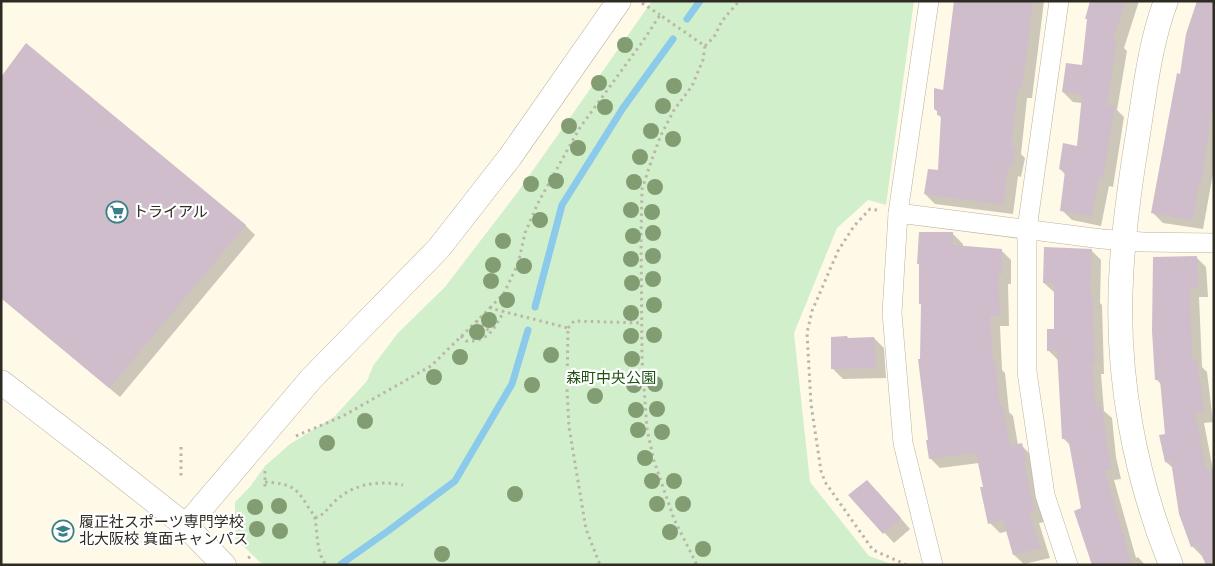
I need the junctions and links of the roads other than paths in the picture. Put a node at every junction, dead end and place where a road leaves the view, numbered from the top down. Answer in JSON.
{"nodes":[{"id":1,"x":929,"y":1,"type":"edge"},
{"id":2,"x":1059,"y":1,"type":"edge"},
{"id":3,"x":1166,"y":1,"type":"edge"},
{"id":4,"x":630,"y":2,"type":"edge"},
{"id":5,"x":898,"y":213,"type":"junction"},
{"id":6,"x":1027,"y":229,"type":"junction"},
{"id":7,"x":1123,"y":240,"type":"junction"},
{"id":8,"x":1214,"y":243,"type":"edge"},
{"id":9,"x":1,"y":382,"type":"edge"},
{"id":10,"x":186,"y":526,"type":"junction"},
{"id":11,"x":224,"y":565,"type":"edge"},
{"id":12,"x":933,"y":565,"type":"edge"},
{"id":13,"x":1068,"y":565,"type":"edge"},
{"id":14,"x":1171,"y":565,"type":"edge"}],
"edges":[{"from":1,"to":5,"type":"street"},
{"from":2,"to":6,"type":"street"},
{"from":3,"to":7,"type":"street"},
{"from":4,"to":10,"type":"street"},
{"from":5,"to":6,"type":"street"},
{"from":5,"to":12,"type":"street"},
{"from":6,"to":7,"type":"street"},
{"from":6,"to":13,"type":"street"},
{"from":7,"to":8,"type":"street"},
{"from":7,"to":14,"type":"street"},
{"from":9,"to":10,"type":"street"},
{"from":10,"to":11,"type":"street"}]}
